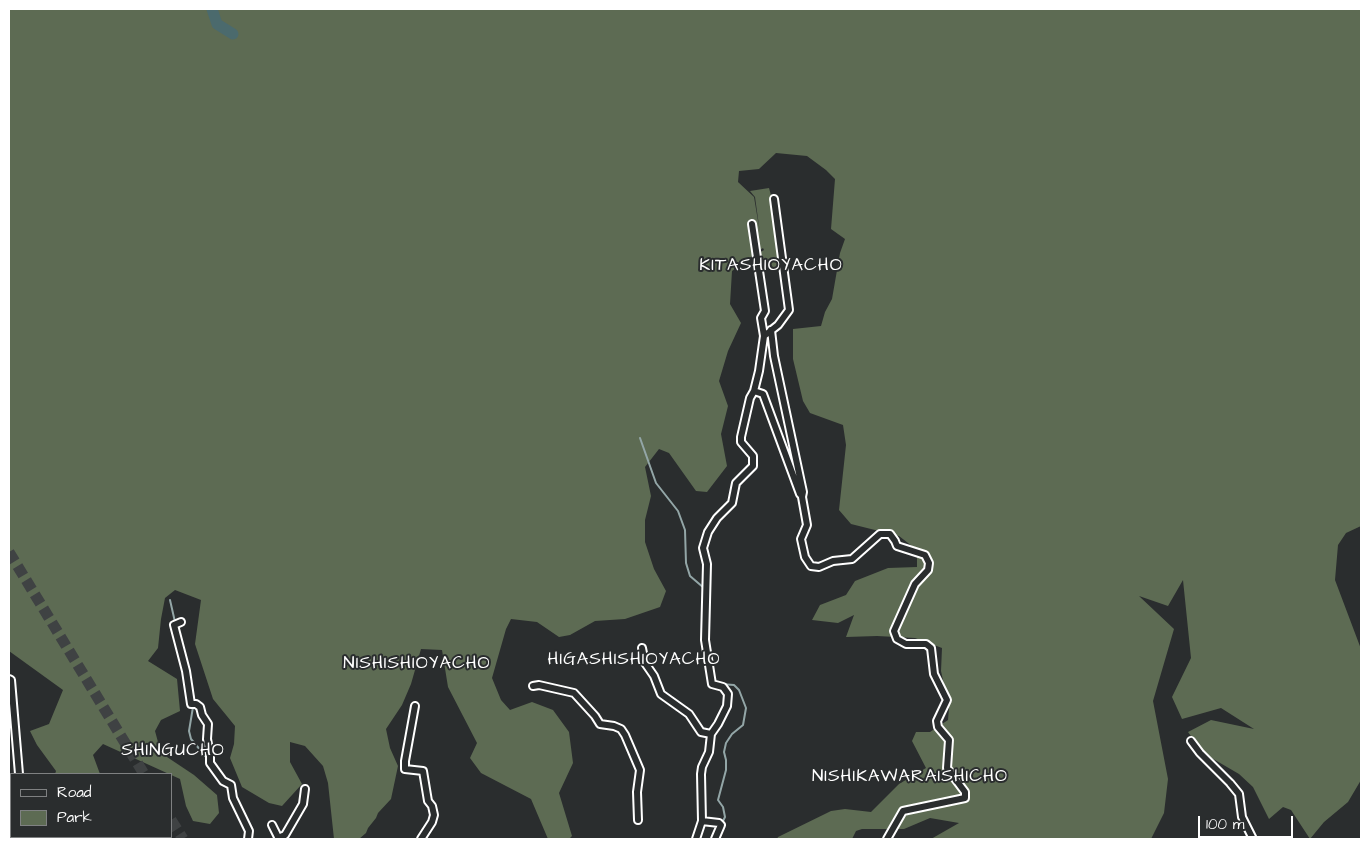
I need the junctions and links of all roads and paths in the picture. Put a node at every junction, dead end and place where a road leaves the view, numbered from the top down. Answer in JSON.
{"nodes":[{"id":1,"x":774,"y":199,"type":"dead end"},
{"id":2,"x":752,"y":224,"type":"dead end"},
{"id":3,"x":771,"y":330,"type":"junction"},
{"id":4,"x":764,"y":336,"type":"junction"},
{"id":5,"x":754,"y":391,"type":"junction"},
{"id":6,"x":802,"y":497,"type":"junction"},
{"id":7,"x":178,"y":623,"type":"dead end"},
{"id":8,"x":642,"y":648,"type":"dead end"},
{"id":9,"x":9,"y":679,"type":"edge"},
{"id":10,"x":533,"y":686,"type":"dead end"},
{"id":11,"x":415,"y":706,"type":"dead end"},
{"id":12,"x":710,"y":734,"type":"junction"},
{"id":13,"x":1191,"y":741,"type":"dead end"},
{"id":14,"x":19,"y":773,"type":"edge"},
{"id":15,"x":305,"y":789,"type":"dead end"},
{"id":16,"x":638,"y":820,"type":"dead end"},
{"id":17,"x":702,"y":821,"type":"junction"},
{"id":18,"x":272,"y":825,"type":"dead end"},
{"id":19,"x":249,"y":837,"type":"edge"},
{"id":20,"x":278,"y":839,"type":"edge"},
{"id":21,"x":421,"y":839,"type":"edge"},
{"id":22,"x":696,"y":839,"type":"edge"},
{"id":23,"x":715,"y":839,"type":"edge"},
{"id":24,"x":887,"y":839,"type":"edge"},
{"id":25,"x":1253,"y":839,"type":"edge"}],
"edges":[{"from":1,"to":3,"type":"street"},
{"from":2,"to":4,"type":"street"},
{"from":3,"to":4,"type":"street"},
{"from":3,"to":6,"type":"street"},
{"from":4,"to":5,"type":"street"},
{"from":5,"to":6,"type":"street"},
{"from":5,"to":12,"type":"street"},
{"from":6,"to":24,"type":"street"},
{"from":7,"to":19,"type":"street"},
{"from":8,"to":12,"type":"street"},
{"from":9,"to":14,"type":"street"},
{"from":10,"to":16,"type":"street"},
{"from":11,"to":21,"type":"street"},
{"from":12,"to":17,"type":"street"},
{"from":13,"to":25,"type":"street"},
{"from":15,"to":20,"type":"street"},
{"from":17,"to":22,"type":"street"},
{"from":17,"to":23,"type":"street"},
{"from":18,"to":20,"type":"street"}]}
